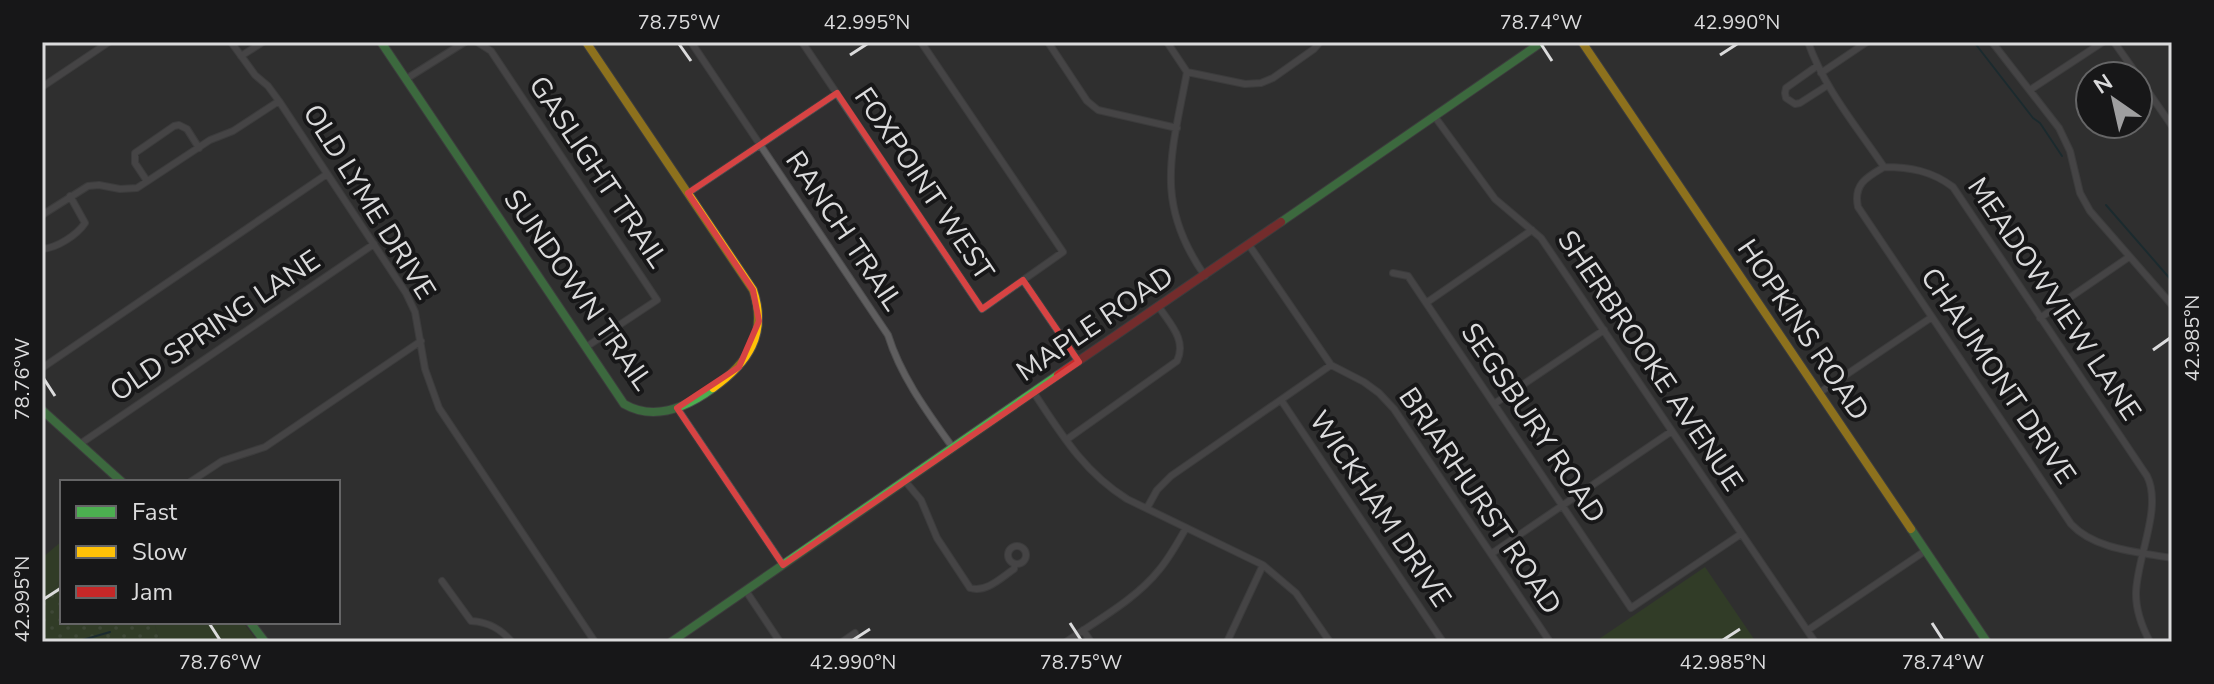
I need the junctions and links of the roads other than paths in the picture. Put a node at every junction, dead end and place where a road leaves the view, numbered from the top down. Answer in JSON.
{"nodes":[{"id":1,"x":109,"y":42,"type":"edge"},
{"id":2,"x":231,"y":42,"type":"edge"},
{"id":3,"x":263,"y":42,"type":"edge"},
{"id":4,"x":381,"y":42,"type":"edge"},
{"id":5,"x":465,"y":42,"type":"edge"},
{"id":6,"x":477,"y":42,"type":"edge"},
{"id":7,"x":586,"y":42,"type":"edge"},
{"id":8,"x":691,"y":42,"type":"edge"},
{"id":9,"x":802,"y":42,"type":"edge"},
{"id":10,"x":921,"y":42,"type":"edge"},
{"id":11,"x":1048,"y":42,"type":"edge"},
{"id":12,"x":1167,"y":42,"type":"edge"},
{"id":13,"x":1320,"y":42,"type":"edge"},
{"id":14,"x":1542,"y":42,"type":"edge"},
{"id":15,"x":1582,"y":42,"type":"edge"},
{"id":16,"x":1808,"y":42,"type":"edge"},
{"id":17,"x":1867,"y":42,"type":"edge"},
{"id":18,"x":1992,"y":42,"type":"edge"},
{"id":19,"x":2103,"y":42,"type":"edge"},
{"id":20,"x":2114,"y":42,"type":"edge"},
{"id":21,"x":241,"y":56,"type":"junction"},
{"id":22,"x":2127,"y":60,"type":"edge"},
{"id":23,"x":1819,"y":70,"type":"junction"},
{"id":24,"x":1187,"y":72,"type":"junction"},
{"id":25,"x":406,"y":79,"type":"junction"},
{"id":26,"x":1828,"y":85,"type":"junction"},
{"id":27,"x":42,"y":87,"type":"edge"},
{"id":28,"x":2030,"y":90,"type":"junction"},
{"id":29,"x":837,"y":93,"type":"junction"},
{"id":30,"x":2154,"y":100,"type":"edge"},
{"id":31,"x":279,"y":101,"type":"junction"},
{"id":32,"x":1435,"y":117,"type":"junction"},
{"id":33,"x":2172,"y":126,"type":"edge"},
{"id":34,"x":1177,"y":128,"type":"junction"},
{"id":35,"x":760,"y":145,"type":"junction"},
{"id":36,"x":199,"y":148,"type":"junction"},
{"id":37,"x":1884,"y":167,"type":"junction"},
{"id":38,"x":327,"y":174,"type":"junction"},
{"id":39,"x":147,"y":181,"type":"junction"},
{"id":40,"x":688,"y":193,"type":"junction"},
{"id":41,"x":70,"y":196,"type":"junction"},
{"id":42,"x":42,"y":215,"type":"edge"},
{"id":43,"x":1532,"y":230,"type":"junction"},
{"id":44,"x":374,"y":244,"type":"junction"},
{"id":45,"x":1249,"y":245,"type":"junction"},
{"id":46,"x":42,"y":249,"type":"edge"},
{"id":47,"x":2129,"y":257,"type":"junction"},
{"id":48,"x":1393,"y":273,"type":"dead end"},
{"id":49,"x":1205,"y":276,"type":"junction"},
{"id":50,"x":1023,"y":280,"type":"junction"},
{"id":51,"x":1426,"y":303,"type":"junction"},
{"id":52,"x":2172,"y":305,"type":"edge"},
{"id":53,"x":1159,"y":307,"type":"junction"},
{"id":54,"x":1932,"y":317,"type":"junction"},
{"id":55,"x":2040,"y":318,"type":"junction"},
{"id":56,"x":1604,"y":330,"type":"junction"},
{"id":57,"x":421,"y":341,"type":"junction"},
{"id":58,"x":586,"y":347,"type":"junction"},
{"id":59,"x":1079,"y":362,"type":"junction"},
{"id":60,"x":1331,"y":365,"type":"junction"},
{"id":61,"x":42,"y":368,"type":"edge"},
{"id":62,"x":1034,"y":393,"type":"junction"},
{"id":63,"x":1819,"y":393,"type":"junction"},
{"id":64,"x":1281,"y":400,"type":"junction"},
{"id":65,"x":1494,"y":404,"type":"junction"},
{"id":66,"x":677,"y":408,"type":"junction"},
{"id":67,"x":42,"y":410,"type":"edge"},
{"id":68,"x":1672,"y":431,"type":"junction"},
{"id":69,"x":1066,"y":440,"type":"junction"},
{"id":70,"x":80,"y":444,"type":"junction"},
{"id":71,"x":953,"y":448,"type":"junction"},
{"id":72,"x":120,"y":480,"type":"edge"},
{"id":73,"x":193,"y":480,"type":"edge"},
{"id":74,"x":905,"y":481,"type":"junction"},
{"id":75,"x":1562,"y":506,"type":"junction"},
{"id":76,"x":1147,"y":508,"type":"junction"},
{"id":77,"x":1186,"y":528,"type":"junction"},
{"id":78,"x":1741,"y":534,"type":"junction"},
{"id":79,"x":1925,"y":551,"type":"junction"},
{"id":80,"x":2142,"y":553,"type":"junction"},
{"id":81,"x":1491,"y":554,"type":"junction"},
{"id":82,"x":2172,"y":558,"type":"edge"},
{"id":83,"x":1015,"y":564,"type":"dead end"},
{"id":84,"x":783,"y":565,"type":"junction"},
{"id":85,"x":1263,"y":565,"type":"junction"},
{"id":86,"x":442,"y":581,"type":"dead end"},
{"id":87,"x":746,"y":591,"type":"junction"},
{"id":88,"x":252,"y":624,"type":"edge"},
{"id":89,"x":1083,"y":630,"type":"junction"},
{"id":90,"x":1808,"y":630,"type":"junction"},
{"id":91,"x":855,"y":633,"type":"dead end"},
{"id":92,"x":265,"y":642,"type":"edge"},
{"id":93,"x":512,"y":642,"type":"edge"},
{"id":94,"x":595,"y":642,"type":"edge"},
{"id":95,"x":671,"y":642,"type":"edge"},
{"id":96,"x":780,"y":642,"type":"edge"},
{"id":97,"x":842,"y":642,"type":"edge"},
{"id":98,"x":1066,"y":642,"type":"edge"},
{"id":99,"x":1091,"y":642,"type":"edge"},
{"id":100,"x":1227,"y":642,"type":"edge"},
{"id":101,"x":1330,"y":642,"type":"edge"},
{"id":102,"x":1443,"y":642,"type":"edge"},
{"id":103,"x":1550,"y":642,"type":"edge"},
{"id":104,"x":1815,"y":642,"type":"edge"},
{"id":105,"x":1987,"y":642,"type":"edge"},
{"id":106,"x":2150,"y":642,"type":"edge"}],
"edges":[{"from":1,"to":27,"type":"street"},
{"from":2,"to":21,"type":"street","name":"OLD LYME DRIVE"},
{"from":3,"to":21,"type":"street"},
{"from":4,"to":25,"type":"street","name":"SUNDOWN TRAIL"},
{"from":5,"to":25,"type":"street"},
{"from":6,"to":58,"type":"street","name":"GASLIGHT TRAIL"},
{"from":7,"to":40,"type":"street"},
{"from":8,"to":35,"type":"street","name":"RANCH TRAIL"},
{"from":9,"to":29,"type":"street","name":"FOXPOINT WEST"},
{"from":10,"to":50,"type":"street"},
{"from":11,"to":34,"type":"street"},
{"from":12,"to":24,"type":"street"},
{"from":13,"to":24,"type":"street"},
{"from":14,"to":32,"type":"street","name":"MAPLE ROAD"},
{"from":15,"to":63,"type":"street","name":"HOPKINS ROAD"},
{"from":16,"to":23,"type":"street"},
{"from":17,"to":23,"type":"street"},
{"from":18,"to":28,"type":"street"},
{"from":19,"to":28,"type":"street"},
{"from":20,"to":22,"type":"street"},
{"from":21,"to":31,"type":"street","name":"OLD LYME DRIVE"},
{"from":23,"to":26,"type":"street"},
{"from":23,"to":26,"type":"street"},
{"from":24,"to":34,"type":"street"},
{"from":25,"to":58,"type":"street","name":"SUNDOWN TRAIL"},
{"from":26,"to":37,"type":"street"},
{"from":28,"to":47,"type":"street"},
{"from":29,"to":35,"type":"street"},
{"from":29,"to":50,"type":"street","name":"FOXPOINT WEST"},
{"from":30,"to":33,"type":"street"},
{"from":31,"to":36,"type":"street"},
{"from":31,"to":38,"type":"street","name":"OLD LYME DRIVE"},
{"from":32,"to":43,"type":"street","name":"SHERBROOKE AVENUE"},
{"from":32,"to":45,"type":"street","name":"MAPLE ROAD"},
{"from":34,"to":49,"type":"street"},
{"from":35,"to":40,"type":"street"},
{"from":35,"to":71,"type":"street","name":"RANCH TRAIL"},
{"from":36,"to":39,"type":"street"},
{"from":36,"to":39,"type":"street"},
{"from":37,"to":54,"type":"street","name":"CHAUMONT DRIVE"},
{"from":37,"to":55,"type":"street","name":"MEADOWVIEW LANE"},
{"from":38,"to":44,"type":"street","name":"OLD LYME DRIVE"},
{"from":38,"to":61,"type":"street"},
{"from":39,"to":41,"type":"street"},
{"from":40,"to":66,"type":"street"},
{"from":41,"to":42,"type":"street"},
{"from":41,"to":46,"type":"street"},
{"from":43,"to":51,"type":"street"},
{"from":43,"to":56,"type":"street","name":"SHERBROOKE AVENUE"},
{"from":44,"to":57,"type":"street","name":"OLD LYME DRIVE"},
{"from":44,"to":70,"type":"street","name":"OLD SPRING LANE"},
{"from":45,"to":49,"type":"street","name":"MAPLE ROAD"},
{"from":45,"to":60,"type":"street","name":"BRIARHURST ROAD"},
{"from":47,"to":52,"type":"street"},
{"from":47,"to":55,"type":"street"},
{"from":48,"to":51,"type":"street","name":"SEGSBURY ROAD"},
{"from":49,"to":53,"type":"street","name":"MAPLE ROAD"},
{"from":50,"to":59,"type":"street"},
{"from":51,"to":65,"type":"street","name":"SEGSBURY ROAD"},
{"from":53,"to":59,"type":"street","name":"MAPLE ROAD"},
{"from":53,"to":69,"type":"street"},
{"from":54,"to":63,"type":"street"},
{"from":54,"to":80,"type":"street","name":"CHAUMONT DRIVE"},
{"from":55,"to":80,"type":"street","name":"MEADOWVIEW LANE"},
{"from":56,"to":65,"type":"street"},
{"from":56,"to":68,"type":"street","name":"SHERBROOKE AVENUE"},
{"from":57,"to":73,"type":"street"},
{"from":57,"to":94,"type":"street","name":"OLD LYME DRIVE"},
{"from":58,"to":66,"type":"street","name":"SUNDOWN TRAIL"},
{"from":59,"to":62,"type":"street","name":"MAPLE ROAD"},
{"from":60,"to":64,"type":"street"},
{"from":60,"to":81,"type":"street","name":"BRIARHURST ROAD"},
{"from":62,"to":69,"type":"street"},
{"from":62,"to":71,"type":"street","name":"MAPLE ROAD"},
{"from":63,"to":79,"type":"street","name":"HOPKINS ROAD"},
{"from":64,"to":76,"type":"street"},
{"from":64,"to":102,"type":"street","name":"WICKHAM DRIVE"},
{"from":65,"to":75,"type":"street","name":"SEGSBURY ROAD"},
{"from":66,"to":84,"type":"street","name":"SUNDOWN TRAIL"},
{"from":67,"to":70,"type":"street"},
{"from":68,"to":75,"type":"street"},
{"from":68,"to":78,"type":"street","name":"SHERBROOKE AVENUE"},
{"from":69,"to":76,"type":"street"},
{"from":70,"to":72,"type":"street"},
{"from":71,"to":74,"type":"street","name":"MAPLE ROAD"},
{"from":74,"to":83,"type":"street"},
{"from":74,"to":84,"type":"street","name":"MAPLE ROAD"},
{"from":75,"to":78,"type":"street","name":"SEGSBURY ROAD"},
{"from":75,"to":81,"type":"street"},
{"from":76,"to":77,"type":"street"},
{"from":77,"to":85,"type":"street"},
{"from":77,"to":89,"type":"street"},
{"from":78,"to":90,"type":"street","name":"SHERBROOKE AVENUE"},
{"from":79,"to":90,"type":"street"},
{"from":79,"to":105,"type":"street","name":"HOPKINS ROAD"},
{"from":80,"to":82,"type":"street","name":"CHAUMONT DRIVE"},
{"from":80,"to":106,"type":"street","name":"MEADOWVIEW LANE"},
{"from":81,"to":103,"type":"street","name":"BRIARHURST ROAD"},
{"from":84,"to":87,"type":"street","name":"MAPLE ROAD"},
{"from":85,"to":100,"type":"street"},
{"from":85,"to":101,"type":"street"},
{"from":86,"to":93,"type":"street"},
{"from":87,"to":95,"type":"street","name":"MAPLE ROAD"},
{"from":87,"to":96,"type":"street"},
{"from":88,"to":92,"type":"street"},
{"from":89,"to":98,"type":"street"},
{"from":89,"to":99,"type":"street"},
{"from":90,"to":104,"type":"street","name":"SHERBROOKE AVENUE"},
{"from":91,"to":97,"type":"street"}]}
